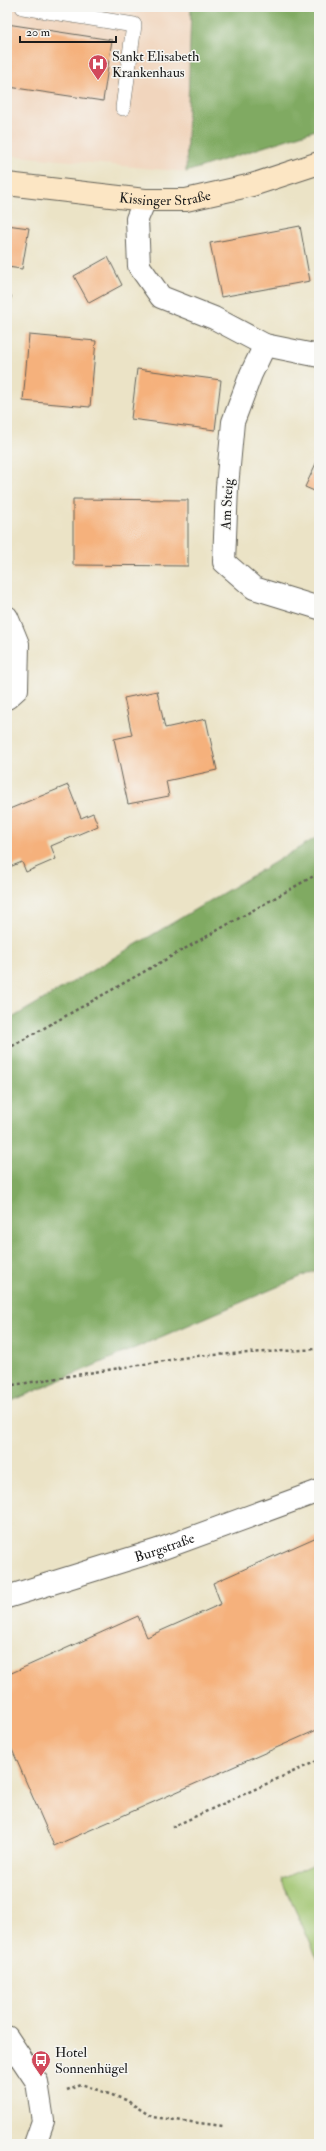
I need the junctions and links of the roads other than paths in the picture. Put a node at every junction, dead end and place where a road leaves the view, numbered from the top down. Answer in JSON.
{"nodes":[{"id":1,"x":23,"y":7,"type":"edge"},
{"id":2,"x":89,"y":12,"type":"edge"},
{"id":3,"x":123,"y":108,"type":"dead end"},
{"id":4,"x":319,"y":164,"type":"edge"},
{"id":5,"x":7,"y":184,"type":"edge"},
{"id":6,"x":145,"y":200,"type":"junction"},
{"id":7,"x":265,"y":345,"type":"junction"},
{"id":8,"x":319,"y":356,"type":"edge"},
{"id":9,"x":319,"y":608,"type":"edge"},
{"id":10,"x":7,"y":617,"type":"edge"},
{"id":11,"x":7,"y":698,"type":"edge"},
{"id":12,"x":319,"y":1491,"type":"edge"},
{"id":13,"x":7,"y":1597,"type":"edge"},
{"id":14,"x":7,"y":2038,"type":"edge"},
{"id":15,"x":35,"y":2144,"type":"edge"}],
"edges":[{"from":1,"to":2,"type":"lane"},
{"from":2,"to":3,"type":"lane"},
{"from":4,"to":6,"type":"street","name":"Kissinger Straße"},
{"from":5,"to":6,"type":"street","name":"Kissinger Straße"},
{"from":6,"to":7,"type":"street"},
{"from":7,"to":8,"type":"street"},
{"from":7,"to":9,"type":"street","name":"Am Steig"},
{"from":10,"to":11,"type":"street"},
{"from":12,"to":13,"type":"street","name":"Burgstraße"},
{"from":14,"to":15,"type":"street"}]}
